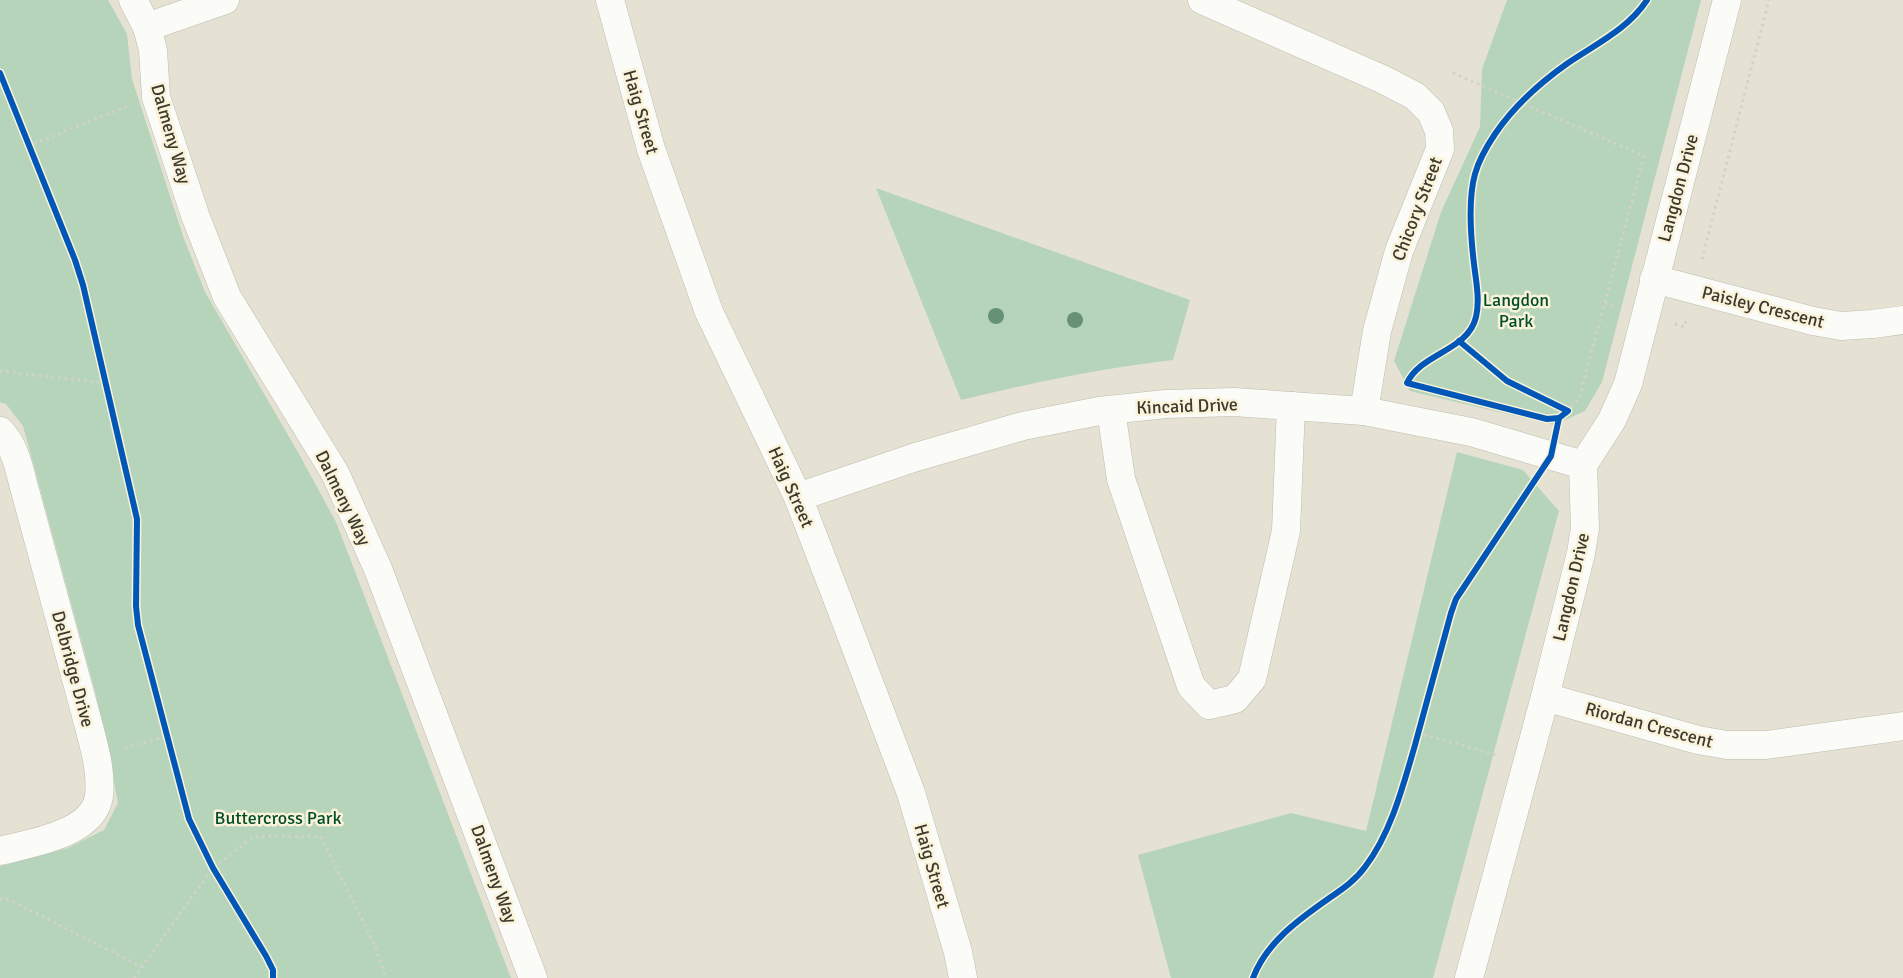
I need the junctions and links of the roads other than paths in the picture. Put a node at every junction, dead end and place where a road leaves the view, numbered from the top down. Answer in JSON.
{"nodes":[{"id":1,"x":133,"y":0,"type":"edge"},
{"id":2,"x":225,"y":0,"type":"edge"},
{"id":3,"x":610,"y":0,"type":"edge"},
{"id":4,"x":1202,"y":0,"type":"edge"},
{"id":5,"x":1727,"y":0,"type":"edge"},
{"id":6,"x":147,"y":27,"type":"junction"},
{"id":7,"x":1654,"y":279,"type":"junction"},
{"id":8,"x":1903,"y":320,"type":"edge"},
{"id":9,"x":1290,"y":406,"type":"junction"},
{"id":10,"x":1111,"y":410,"type":"junction"},
{"id":11,"x":1364,"y":411,"type":"junction"},
{"id":12,"x":0,"y":431,"type":"edge"},
{"id":13,"x":1582,"y":465,"type":"junction"},
{"id":14,"x":798,"y":497,"type":"junction"},
{"id":15,"x":1545,"y":697,"type":"junction"},
{"id":16,"x":1903,"y":726,"type":"edge"},
{"id":17,"x":0,"y":851,"type":"edge"},
{"id":18,"x":533,"y":978,"type":"edge"},
{"id":19,"x":963,"y":978,"type":"edge"},
{"id":20,"x":1469,"y":978,"type":"edge"}],
"edges":[{"from":1,"to":6,"type":"street","name":"Dalmeny Way"},
{"from":2,"to":6,"type":"street"},
{"from":3,"to":14,"type":"street","name":"Haig Street"},
{"from":4,"to":11,"type":"street","name":"Chicory Street"},
{"from":5,"to":7,"type":"street","name":"Langdon Drive"},
{"from":6,"to":18,"type":"street","name":"Dalmeny Way"},
{"from":7,"to":8,"type":"street","name":"Paisley Crescent"},
{"from":7,"to":13,"type":"street","name":"Langdon Drive"},
{"from":9,"to":10,"type":"street","name":"Kincaid Drive"},
{"from":9,"to":10,"type":"street"},
{"from":9,"to":11,"type":"street","name":"Kincaid Drive"},
{"from":10,"to":14,"type":"street","name":"Kincaid Drive"},
{"from":11,"to":13,"type":"street","name":"Kincaid Drive"},
{"from":12,"to":17,"type":"street","name":"Delbridge Drive"},
{"from":13,"to":15,"type":"street","name":"Langdon Drive"},
{"from":14,"to":19,"type":"street","name":"Haig Street"},
{"from":15,"to":16,"type":"street","name":"Riordan Crescent"},
{"from":15,"to":20,"type":"street","name":"Langdon Drive"}]}
